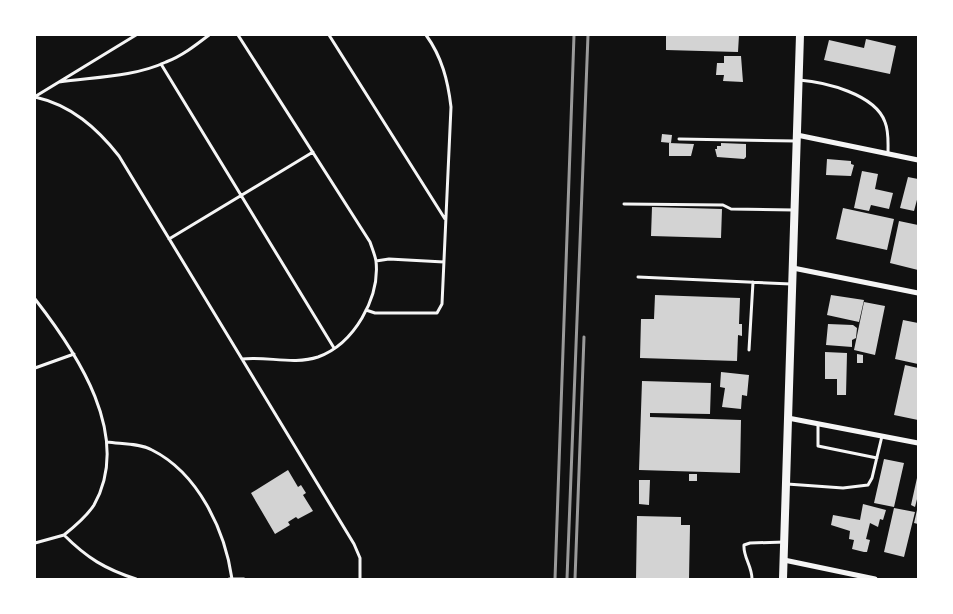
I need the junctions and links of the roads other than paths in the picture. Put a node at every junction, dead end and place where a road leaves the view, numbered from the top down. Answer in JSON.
{"nodes":[{"id":1,"x":136,"y":35,"type":"edge"},
{"id":2,"x":209,"y":35,"type":"edge"},
{"id":3,"x":238,"y":35,"type":"edge"},
{"id":4,"x":329,"y":35,"type":"edge"},
{"id":5,"x":426,"y":35,"type":"edge"},
{"id":6,"x":800,"y":35,"type":"edge"},
{"id":7,"x":161,"y":64,"type":"junction"},
{"id":8,"x":798,"y":80,"type":"junction"},
{"id":9,"x":59,"y":82,"type":"junction"},
{"id":10,"x":35,"y":97,"type":"edge"},
{"id":11,"x":797,"y":138,"type":"junction"},
{"id":12,"x":679,"y":139,"type":"dead end"},
{"id":13,"x":313,"y":152,"type":"junction"},
{"id":14,"x":888,"y":154,"type":"junction"},
{"id":15,"x":918,"y":160,"type":"edge"},
{"id":16,"x":241,"y":196,"type":"junction"},
{"id":17,"x":624,"y":204,"type":"dead end"},
{"id":18,"x":794,"y":210,"type":"junction"},
{"id":19,"x":446,"y":220,"type":"junction"},
{"id":20,"x":169,"y":239,"type":"junction"},
{"id":21,"x":376,"y":260,"type":"junction"},
{"id":22,"x":444,"y":262,"type":"junction"},
{"id":23,"x":792,"y":268,"type":"junction"},
{"id":24,"x":638,"y":277,"type":"dead end"},
{"id":25,"x":754,"y":282,"type":"junction"},
{"id":26,"x":792,"y":284,"type":"junction"},
{"id":27,"x":918,"y":293,"type":"edge"},
{"id":28,"x":35,"y":299,"type":"edge"},
{"id":29,"x":366,"y":310,"type":"junction"},
{"id":30,"x":334,"y":348,"type":"junction"},
{"id":31,"x":750,"y":350,"type":"dead end"},
{"id":32,"x":74,"y":354,"type":"junction"},
{"id":33,"x":242,"y":359,"type":"junction"},
{"id":34,"x":35,"y":368,"type":"edge"},
{"id":35,"x":788,"y":418,"type":"junction"},
{"id":36,"x":818,"y":424,"type":"junction"},
{"id":37,"x":882,"y":436,"type":"junction"},
{"id":38,"x":107,"y":442,"type":"junction"},
{"id":39,"x":918,"y":443,"type":"edge"},
{"id":40,"x":877,"y":458,"type":"junction"},
{"id":41,"x":786,"y":484,"type":"junction"},
{"id":42,"x":64,"y":535,"type":"junction"},
{"id":43,"x":785,"y":542,"type":"junction"},
{"id":44,"x":35,"y":544,"type":"edge"},
{"id":45,"x":784,"y":560,"type":"junction"},
{"id":46,"x":136,"y":579,"type":"edge"},
{"id":47,"x":231,"y":579,"type":"edge"},
{"id":48,"x":244,"y":579,"type":"edge"},
{"id":49,"x":360,"y":579,"type":"edge"},
{"id":50,"x":752,"y":579,"type":"edge"},
{"id":51,"x":784,"y":579,"type":"edge"},
{"id":52,"x":875,"y":579,"type":"edge"}],
"edges":[{"from":1,"to":9,"type":"lane"},
{"from":2,"to":7,"type":"lane"},
{"from":3,"to":13,"type":"lane"},
{"from":4,"to":19,"type":"lane"},
{"from":5,"to":19,"type":"lane"},
{"from":6,"to":8,"type":"street"},
{"from":7,"to":9,"type":"lane"},
{"from":7,"to":16,"type":"lane"},
{"from":8,"to":11,"type":"street"},
{"from":8,"to":14,"type":"lane"},
{"from":9,"to":10,"type":"lane"},
{"from":10,"to":20,"type":"lane"},
{"from":11,"to":12,"type":"lane"},
{"from":11,"to":14,"type":"street"},
{"from":11,"to":18,"type":"street"},
{"from":13,"to":16,"type":"lane"},
{"from":13,"to":21,"type":"lane"},
{"from":14,"to":15,"type":"street"},
{"from":16,"to":20,"type":"lane"},
{"from":16,"to":30,"type":"lane"},
{"from":17,"to":18,"type":"lane"},
{"from":18,"to":23,"type":"street"},
{"from":19,"to":22,"type":"lane"},
{"from":20,"to":33,"type":"lane"},
{"from":21,"to":22,"type":"lane"},
{"from":21,"to":29,"type":"lane"},
{"from":22,"to":29,"type":"lane"},
{"from":23,"to":26,"type":"street"},
{"from":23,"to":27,"type":"street"},
{"from":24,"to":25,"type":"lane"},
{"from":25,"to":26,"type":"lane"},
{"from":25,"to":31,"type":"lane"},
{"from":26,"to":35,"type":"street"},
{"from":28,"to":32,"type":"lane"},
{"from":29,"to":30,"type":"lane"},
{"from":30,"to":33,"type":"lane"},
{"from":32,"to":34,"type":"lane"},
{"from":32,"to":38,"type":"lane"},
{"from":33,"to":49,"type":"lane"},
{"from":35,"to":36,"type":"street"},
{"from":35,"to":41,"type":"street"},
{"from":36,"to":37,"type":"street"},
{"from":36,"to":40,"type":"lane"},
{"from":37,"to":39,"type":"street"},
{"from":37,"to":40,"type":"lane"},
{"from":38,"to":42,"type":"lane"},
{"from":38,"to":47,"type":"lane"},
{"from":40,"to":41,"type":"lane"},
{"from":41,"to":43,"type":"street"},
{"from":42,"to":44,"type":"lane"},
{"from":42,"to":46,"type":"lane"},
{"from":43,"to":45,"type":"street"},
{"from":43,"to":50,"type":"lane"},
{"from":45,"to":51,"type":"street"},
{"from":45,"to":52,"type":"street"},
{"from":47,"to":48,"type":"lane"}]}
